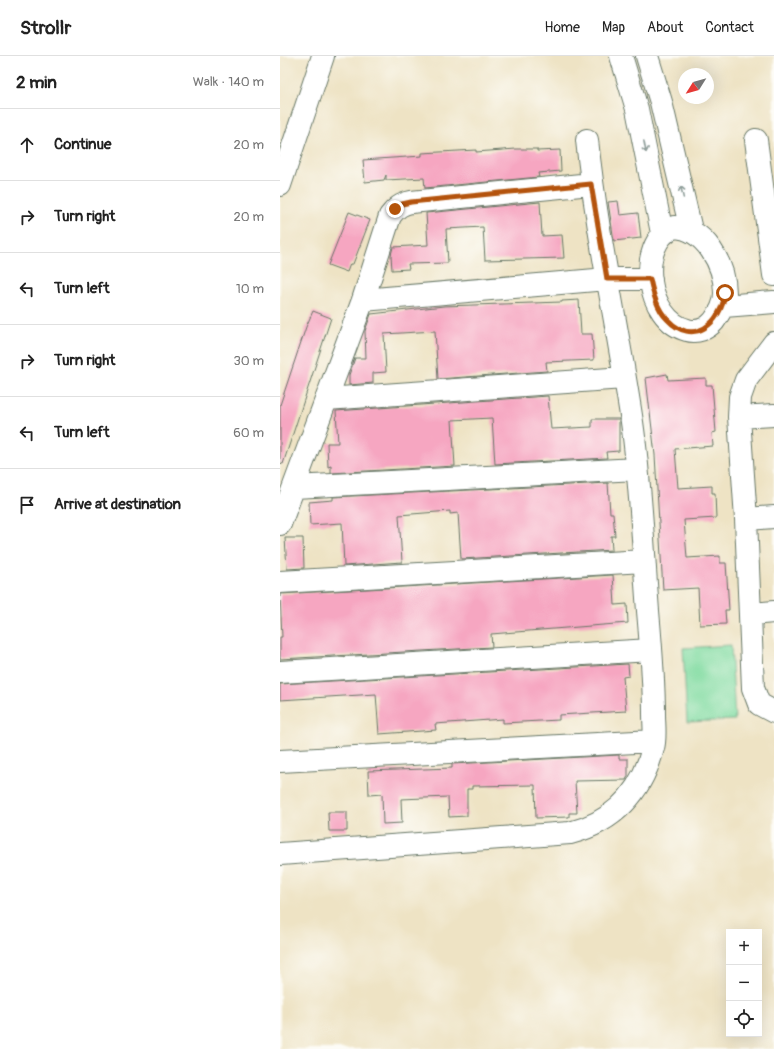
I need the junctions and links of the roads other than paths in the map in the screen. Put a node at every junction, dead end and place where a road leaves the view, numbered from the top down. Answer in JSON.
{"nodes":[{"id":1,"x":323,"y":56,"type":"edge"},
{"id":2,"x":649,"y":62,"type":"edge"},
{"id":3,"x":624,"y":66,"type":"edge"},
{"id":4,"x":587,"y":140,"type":"dead end"},
{"id":5,"x":756,"y":140,"type":"dead end"},
{"id":6,"x":768,"y":183,"type":"edge"},
{"id":7,"x":280,"y":184,"type":"edge"},
{"id":8,"x":591,"y":184,"type":"junction"},
{"id":9,"x":691,"y":230,"type":"junction"},
{"id":10,"x":662,"y":233,"type":"junction"},
{"id":11,"x":774,"y":275,"type":"edge"},
{"id":12,"x":607,"y":279,"type":"junction"},
{"id":13,"x":650,"y":279,"type":"junction"},
{"id":14,"x":363,"y":300,"type":"junction"},
{"id":15,"x":774,"y":302,"type":"edge"},
{"id":16,"x":724,"y":306,"type":"junction"},
{"id":17,"x":774,"y":343,"type":"edge"},
{"id":18,"x":624,"y":378,"type":"junction"},
{"id":19,"x":326,"y":399,"type":"junction"},
{"id":20,"x":774,"y":415,"type":"edge"},
{"id":21,"x":740,"y":417,"type":"junction"},
{"id":22,"x":637,"y":469,"type":"junction"},
{"id":23,"x":294,"y":487,"type":"junction"},
{"id":24,"x":774,"y":517,"type":"edge"},
{"id":25,"x":746,"y":519,"type":"junction"},
{"id":26,"x":280,"y":524,"type":"edge"},
{"id":27,"x":644,"y":561,"type":"junction"},
{"id":28,"x":280,"y":582,"type":"edge"},
{"id":29,"x":774,"y":612,"type":"edge"},
{"id":30,"x":750,"y":614,"type":"junction"},
{"id":31,"x":651,"y":650,"type":"junction"},
{"id":32,"x":280,"y":672,"type":"edge"},
{"id":33,"x":774,"y":712,"type":"edge"},
{"id":34,"x":654,"y":742,"type":"junction"},
{"id":35,"x":280,"y":761,"type":"edge"},
{"id":36,"x":280,"y":854,"type":"edge"}],
"edges":[{"from":1,"to":7,"type":"street"},
{"from":2,"to":3,"type":"street"},
{"from":9,"to":2,"type":"street","one_way":true},
{"from":3,"to":10,"type":"street","one_way":true},
{"from":4,"to":8,"type":"street"},
{"from":5,"to":6,"type":"street"},
{"from":6,"to":11,"type":"street"},
{"from":8,"to":12,"type":"street"},
{"from":8,"to":14,"type":"street"},
{"from":9,"to":10,"type":"street"},
{"from":9,"to":16,"type":"street"},
{"from":10,"to":13,"type":"street"},
{"from":12,"to":13,"type":"street"},
{"from":12,"to":14,"type":"street"},
{"from":12,"to":18,"type":"street"},
{"from":13,"to":16,"type":"street"},
{"from":14,"to":19,"type":"street"},
{"from":15,"to":16,"type":"street"},
{"from":17,"to":21,"type":"street"},
{"from":18,"to":19,"type":"street"},
{"from":18,"to":22,"type":"street"},
{"from":19,"to":23,"type":"street"},
{"from":20,"to":21,"type":"street"},
{"from":21,"to":25,"type":"street"},
{"from":22,"to":23,"type":"street"},
{"from":22,"to":27,"type":"street"},
{"from":23,"to":26,"type":"street"},
{"from":24,"to":25,"type":"street"},
{"from":25,"to":30,"type":"street"},
{"from":27,"to":28,"type":"street"},
{"from":27,"to":31,"type":"street"},
{"from":29,"to":30,"type":"street"},
{"from":30,"to":33,"type":"street"},
{"from":31,"to":32,"type":"street"},
{"from":31,"to":34,"type":"street"},
{"from":34,"to":35,"type":"street"},
{"from":34,"to":36,"type":"street"}]}
